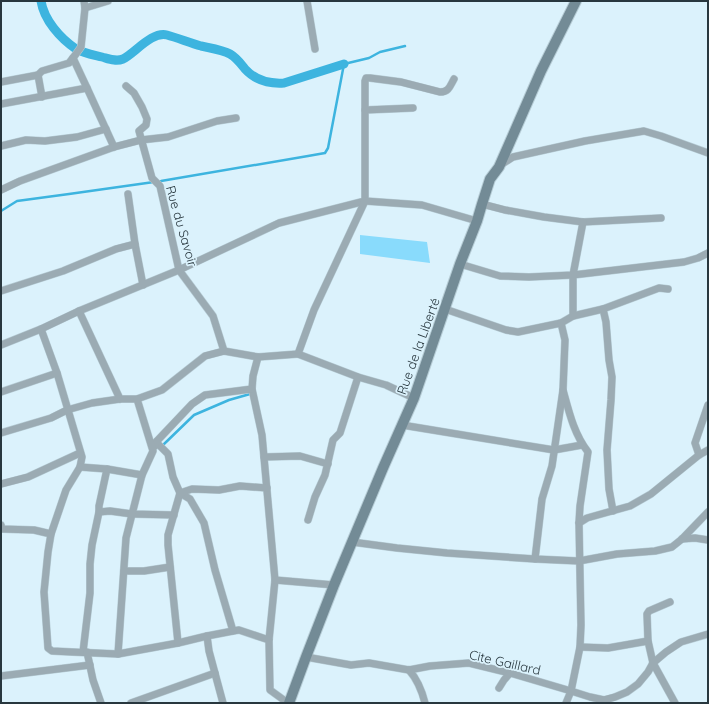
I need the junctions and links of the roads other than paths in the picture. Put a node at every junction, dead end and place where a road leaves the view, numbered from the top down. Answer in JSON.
{"nodes":[{"id":1,"x":108,"y":1,"type":"edge"},
{"id":2,"x":307,"y":1,"type":"edge"},
{"id":3,"x":576,"y":1,"type":"edge"},
{"id":4,"x":84,"y":4,"type":"edge"},
{"id":5,"x":315,"y":49,"type":"dead end"},
{"id":6,"x":74,"y":56,"type":"junction"},
{"id":7,"x":38,"y":75,"type":"junction"},
{"id":8,"x":454,"y":79,"type":"dead end"},
{"id":9,"x":1,"y":82,"type":"edge"},
{"id":10,"x":126,"y":86,"type":"dead end"},
{"id":11,"x":87,"y":88,"type":"junction"},
{"id":12,"x":42,"y":97,"type":"junction"},
{"id":13,"x":1,"y":104,"type":"edge"},
{"id":14,"x":413,"y":108,"type":"dead end"},
{"id":15,"x":364,"y":110,"type":"junction"},
{"id":16,"x":236,"y":118,"type":"dead end"},
{"id":17,"x":106,"y":130,"type":"junction"},
{"id":18,"x":142,"y":140,"type":"junction"},
{"id":19,"x":1,"y":146,"type":"edge"},
{"id":20,"x":114,"y":147,"type":"junction"},
{"id":21,"x":708,"y":153,"type":"edge"},
{"id":22,"x":499,"y":167,"type":"junction"},
{"id":23,"x":1,"y":190,"type":"edge"},
{"id":24,"x":128,"y":194,"type":"dead end"},
{"id":25,"x":365,"y":201,"type":"junction"},
{"id":26,"x":482,"y":204,"type":"junction"},
{"id":27,"x":661,"y":218,"type":"dead end"},
{"id":28,"x":477,"y":221,"type":"junction"},
{"id":29,"x":583,"y":222,"type":"junction"},
{"id":30,"x":135,"y":244,"type":"junction"},
{"id":31,"x":708,"y":253,"type":"edge"},
{"id":32,"x":460,"y":264,"type":"junction"},
{"id":33,"x":179,"y":270,"type":"junction"},
{"id":34,"x":573,"y":275,"type":"junction"},
{"id":35,"x":143,"y":285,"type":"junction"},
{"id":36,"x":668,"y":289,"type":"dead end"},
{"id":37,"x":1,"y":292,"type":"edge"},
{"id":38,"x":445,"y":309,"type":"junction"},
{"id":39,"x":604,"y":310,"type":"junction"},
{"id":40,"x":79,"y":311,"type":"junction"},
{"id":41,"x":574,"y":316,"type":"junction"},
{"id":42,"x":561,"y":323,"type":"junction"},
{"id":43,"x":41,"y":329,"type":"junction"},
{"id":44,"x":1,"y":345,"type":"edge"},
{"id":45,"x":224,"y":350,"type":"junction"},
{"id":46,"x":298,"y":354,"type":"junction"},
{"id":47,"x":258,"y":358,"type":"junction"},
{"id":48,"x":57,"y":374,"type":"junction"},
{"id":49,"x":358,"y":377,"type":"junction"},
{"id":50,"x":252,"y":389,"type":"junction"},
{"id":51,"x":563,"y":390,"type":"junction"},
{"id":52,"x":1,"y":392,"type":"edge"},
{"id":53,"x":414,"y":398,"type":"junction"},
{"id":54,"x":120,"y":399,"type":"junction"},
{"id":55,"x":137,"y":399,"type":"junction"},
{"id":56,"x":708,"y":405,"type":"edge"},
{"id":57,"x":67,"y":410,"type":"junction"},
{"id":58,"x":402,"y":425,"type":"junction"},
{"id":59,"x":1,"y":433,"type":"edge"},
{"id":60,"x":156,"y":442,"type":"junction"},
{"id":61,"x":582,"y":445,"type":"junction"},
{"id":62,"x":554,"y":450,"type":"junction"},
{"id":63,"x":708,"y":450,"type":"edge"},
{"id":64,"x":153,"y":451,"type":"junction"},
{"id":65,"x":80,"y":453,"type":"junction"},
{"id":66,"x":699,"y":455,"type":"junction"},
{"id":67,"x":264,"y":457,"type":"junction"},
{"id":68,"x":328,"y":464,"type":"junction"},
{"id":69,"x":80,"y":467,"type":"junction"},
{"id":70,"x":107,"y":469,"type":"junction"},
{"id":71,"x":142,"y":475,"type":"junction"},
{"id":72,"x":1,"y":484,"type":"edge"},
{"id":73,"x":267,"y":488,"type":"junction"},
{"id":74,"x":180,"y":492,"type":"junction"},
{"id":75,"x":613,"y":511,"type":"junction"},
{"id":76,"x":99,"y":512,"type":"junction"},
{"id":77,"x":708,"y":512,"type":"edge"},
{"id":78,"x":132,"y":514,"type":"junction"},
{"id":79,"x":174,"y":515,"type":"junction"},
{"id":80,"x":308,"y":520,"type":"dead end"},
{"id":81,"x":579,"y":523,"type":"junction"},
{"id":82,"x":1,"y":525,"type":"edge"},
{"id":83,"x":51,"y":534,"type":"junction"},
{"id":84,"x":682,"y":539,"type":"junction"},
{"id":85,"x":708,"y":540,"type":"edge"},
{"id":86,"x":352,"y":542,"type":"junction"},
{"id":87,"x":535,"y":559,"type":"junction"},
{"id":88,"x":579,"y":561,"type":"junction"},
{"id":89,"x":170,"y":567,"type":"junction"},
{"id":90,"x":124,"y":571,"type":"junction"},
{"id":91,"x":275,"y":580,"type":"junction"},
{"id":92,"x":334,"y":585,"type":"junction"},
{"id":93,"x":670,"y":602,"type":"dead end"},
{"id":94,"x":233,"y":631,"type":"junction"},
{"id":95,"x":708,"y":634,"type":"edge"},
{"id":96,"x":207,"y":636,"type":"junction"},
{"id":97,"x":268,"y":640,"type":"junction"},
{"id":98,"x":648,"y":641,"type":"junction"},
{"id":99,"x":178,"y":643,"type":"junction"},
{"id":100,"x":580,"y":647,"type":"junction"},
{"id":101,"x":85,"y":652,"type":"junction"},
{"id":102,"x":118,"y":654,"type":"junction"},
{"id":103,"x":306,"y":657,"type":"junction"},
{"id":104,"x":653,"y":663,"type":"junction"},
{"id":105,"x":90,"y":665,"type":"junction"},
{"id":106,"x":409,"y":670,"type":"junction"},
{"id":107,"x":215,"y":673,"type":"junction"},
{"id":108,"x":510,"y":673,"type":"junction"},
{"id":109,"x":1,"y":676,"type":"edge"},
{"id":110,"x":499,"y":688,"type":"dead end"},
{"id":111,"x":571,"y":691,"type":"junction"},
{"id":112,"x":101,"y":703,"type":"edge"},
{"id":113,"x":131,"y":703,"type":"edge"},
{"id":114,"x":223,"y":703,"type":"edge"},
{"id":115,"x":289,"y":703,"type":"edge"},
{"id":116,"x":424,"y":703,"type":"edge"},
{"id":117,"x":566,"y":703,"type":"edge"},
{"id":118,"x":675,"y":703,"type":"edge"}],
"edges":[{"from":1,"to":4,"type":"street"},
{"from":2,"to":5,"type":"street"},
{"from":3,"to":22,"type":"street","name":"Rue de la Liberté"},
{"from":4,"to":6,"type":"street"},
{"from":6,"to":7,"type":"street"},
{"from":6,"to":11,"type":"street"},
{"from":7,"to":9,"type":"street"},
{"from":7,"to":12,"type":"street"},
{"from":8,"to":15,"type":"street"},
{"from":10,"to":18,"type":"street"},
{"from":11,"to":12,"type":"street"},
{"from":11,"to":17,"type":"street"},
{"from":12,"to":13,"type":"street"},
{"from":14,"to":15,"type":"street"},
{"from":15,"to":25,"type":"street"},
{"from":16,"to":18,"type":"street"},
{"from":17,"to":19,"type":"street"},
{"from":17,"to":20,"type":"street"},
{"from":18,"to":20,"type":"street"},
{"from":18,"to":33,"type":"street","name":"Rue du Savoir"},
{"from":20,"to":23,"type":"street"},
{"from":21,"to":22,"type":"street"},
{"from":22,"to":26,"type":"street","name":"Rue de la Liberté"},
{"from":24,"to":30,"type":"street"},
{"from":25,"to":28,"type":"street"},
{"from":25,"to":33,"type":"street"},
{"from":25,"to":46,"type":"street"},
{"from":26,"to":28,"type":"street","name":"Rue de la Liberté"},
{"from":26,"to":29,"type":"street"},
{"from":27,"to":29,"type":"street"},
{"from":28,"to":32,"type":"street","name":"Rue de la Liberté"},
{"from":29,"to":34,"type":"street"},
{"from":30,"to":35,"type":"street"},
{"from":30,"to":37,"type":"street"},
{"from":31,"to":34,"type":"street"},
{"from":32,"to":34,"type":"street"},
{"from":32,"to":38,"type":"street","name":"Rue de la Liberté"},
{"from":33,"to":35,"type":"street"},
{"from":33,"to":45,"type":"street","name":"Rue du Savoir"},
{"from":34,"to":41,"type":"street"},
{"from":35,"to":40,"type":"street"},
{"from":36,"to":39,"type":"street"},
{"from":38,"to":42,"type":"street"},
{"from":38,"to":53,"type":"street","name":"Rue de la Liberté"},
{"from":39,"to":41,"type":"street"},
{"from":39,"to":75,"type":"street"},
{"from":40,"to":43,"type":"street"},
{"from":40,"to":54,"type":"street"},
{"from":41,"to":42,"type":"street"},
{"from":42,"to":51,"type":"street"},
{"from":43,"to":44,"type":"street"},
{"from":43,"to":48,"type":"street"},
{"from":45,"to":47,"type":"street"},
{"from":45,"to":55,"type":"street"},
{"from":46,"to":47,"type":"street"},
{"from":46,"to":49,"type":"street"},
{"from":47,"to":50,"type":"street"},
{"from":48,"to":52,"type":"street"},
{"from":48,"to":57,"type":"street"},
{"from":49,"to":53,"type":"street"},
{"from":49,"to":68,"type":"street"},
{"from":50,"to":60,"type":"street"},
{"from":50,"to":67,"type":"street"},
{"from":51,"to":61,"type":"street"},
{"from":51,"to":62,"type":"street"},
{"from":53,"to":58,"type":"street","name":"Rue de la Liberté"},
{"from":54,"to":55,"type":"street"},
{"from":54,"to":57,"type":"street"},
{"from":55,"to":64,"type":"street"},
{"from":56,"to":66,"type":"street"},
{"from":57,"to":59,"type":"street"},
{"from":57,"to":65,"type":"street"},
{"from":58,"to":62,"type":"street"},
{"from":58,"to":86,"type":"street","name":"Rue de la Liberté"},
{"from":60,"to":64,"type":"street"},
{"from":60,"to":74,"type":"street"},
{"from":61,"to":62,"type":"street"},
{"from":61,"to":81,"type":"street"},
{"from":62,"to":87,"type":"street"},
{"from":63,"to":66,"type":"street"},
{"from":64,"to":71,"type":"street"},
{"from":65,"to":69,"type":"street"},
{"from":65,"to":72,"type":"street"},
{"from":66,"to":75,"type":"street"},
{"from":67,"to":68,"type":"street"},
{"from":67,"to":73,"type":"street"},
{"from":68,"to":80,"type":"street"},
{"from":69,"to":70,"type":"street"},
{"from":69,"to":83,"type":"street"},
{"from":70,"to":71,"type":"street"},
{"from":70,"to":76,"type":"street"},
{"from":71,"to":78,"type":"street"},
{"from":73,"to":74,"type":"street"},
{"from":73,"to":91,"type":"street"},
{"from":74,"to":79,"type":"street"},
{"from":74,"to":94,"type":"street"},
{"from":75,"to":81,"type":"street"},
{"from":76,"to":78,"type":"street"},
{"from":76,"to":101,"type":"street"},
{"from":77,"to":84,"type":"street"},
{"from":78,"to":79,"type":"street"},
{"from":78,"to":90,"type":"street"},
{"from":79,"to":89,"type":"street"},
{"from":81,"to":88,"type":"street"},
{"from":82,"to":83,"type":"street"},
{"from":83,"to":101,"type":"street"},
{"from":84,"to":85,"type":"street"},
{"from":84,"to":88,"type":"street"},
{"from":86,"to":87,"type":"street"},
{"from":86,"to":92,"type":"street","name":"Rue de la Liberté"},
{"from":87,"to":88,"type":"street"},
{"from":88,"to":100,"type":"street"},
{"from":89,"to":90,"type":"street"},
{"from":89,"to":99,"type":"street"},
{"from":90,"to":102,"type":"street"},
{"from":91,"to":92,"type":"street"},
{"from":91,"to":97,"type":"street"},
{"from":92,"to":103,"type":"street","name":"Rue de la Liberté"},
{"from":93,"to":98,"type":"street"},
{"from":94,"to":96,"type":"street"},
{"from":94,"to":97,"type":"street"},
{"from":95,"to":104,"type":"street","name":"Cite Gaillard"},
{"from":96,"to":99,"type":"street"},
{"from":96,"to":107,"type":"street"},
{"from":97,"to":115,"type":"street"},
{"from":98,"to":100,"type":"street"},
{"from":98,"to":104,"type":"street"},
{"from":99,"to":102,"type":"street"},
{"from":100,"to":111,"type":"street"},
{"from":101,"to":102,"type":"street"},
{"from":101,"to":105,"type":"street"},
{"from":103,"to":106,"type":"street","name":"Cite Gaillard"},
{"from":103,"to":115,"type":"street","name":"Rue de la Liberté"},
{"from":104,"to":111,"type":"street","name":"Cite Gaillard"},
{"from":104,"to":118,"type":"street"},
{"from":105,"to":109,"type":"street"},
{"from":105,"to":112,"type":"street"},
{"from":106,"to":108,"type":"street","name":"Cite Gaillard"},
{"from":106,"to":116,"type":"street"},
{"from":107,"to":113,"type":"street"},
{"from":107,"to":114,"type":"street"},
{"from":108,"to":110,"type":"street"},
{"from":108,"to":111,"type":"street","name":"Cite Gaillard"},
{"from":111,"to":117,"type":"street"}]}
